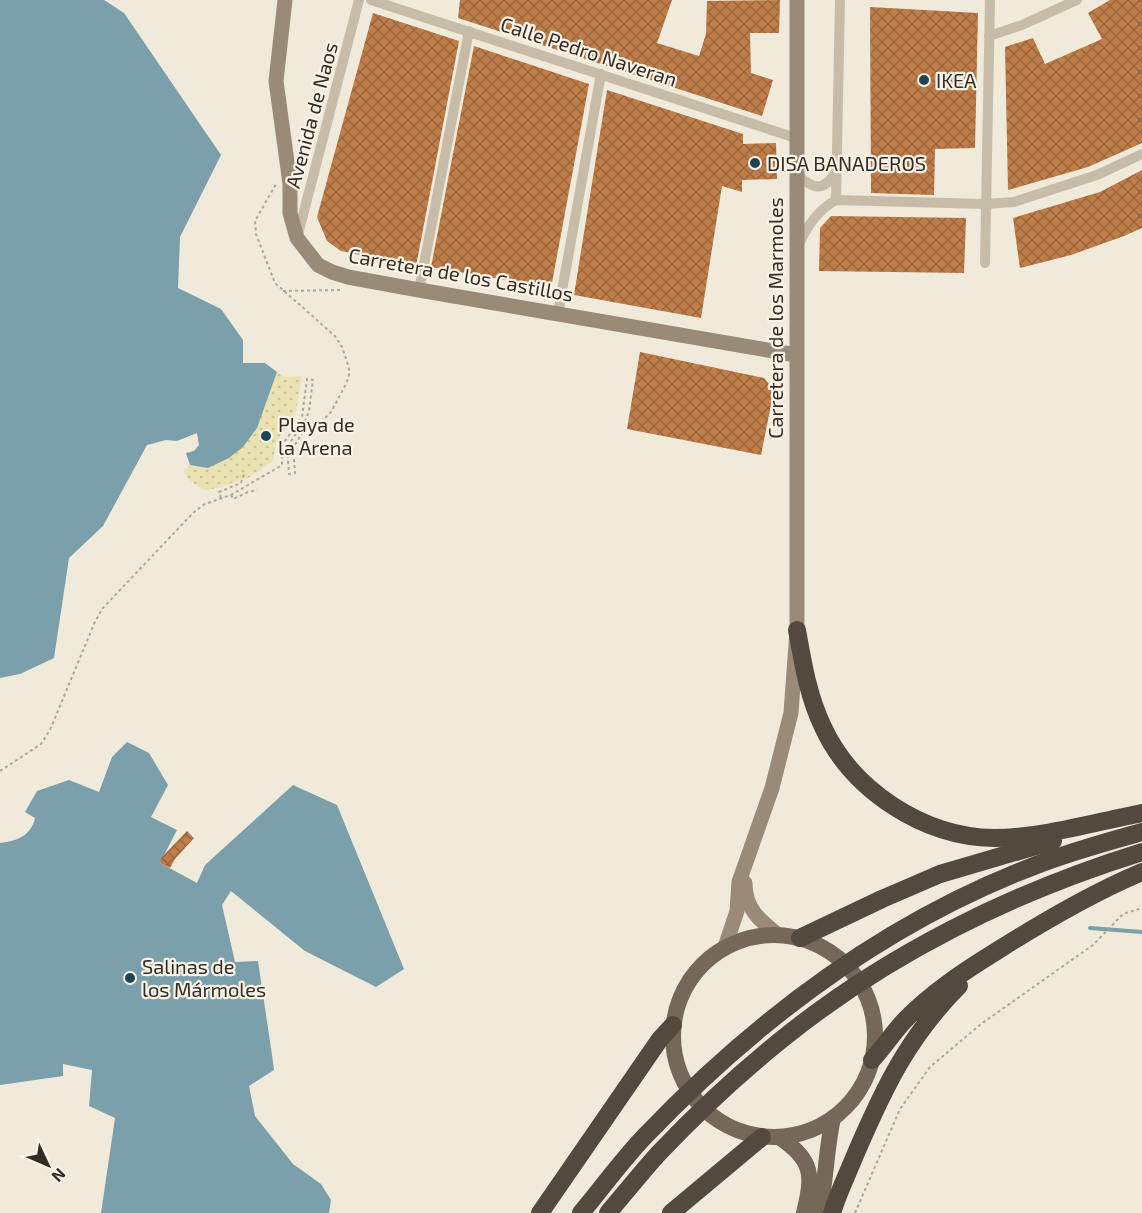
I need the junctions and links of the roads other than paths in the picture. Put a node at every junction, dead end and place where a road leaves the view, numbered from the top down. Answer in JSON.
{"nodes":[{"id":1,"x":285,"y":0,"type":"edge"},
{"id":2,"x":359,"y":0,"type":"edge"},
{"id":3,"x":371,"y":0,"type":"edge"},
{"id":4,"x":797,"y":0,"type":"edge"},
{"id":5,"x":840,"y":0,"type":"edge"},
{"id":6,"x":990,"y":0,"type":"edge"},
{"id":7,"x":1077,"y":0,"type":"edge"},
{"id":8,"x":469,"y":31,"type":"junction"},
{"id":9,"x":989,"y":36,"type":"junction"},
{"id":10,"x":601,"y":74,"type":"junction"},
{"id":11,"x":796,"y":138,"type":"junction"},
{"id":12,"x":1142,"y":154,"type":"edge"},
{"id":13,"x":836,"y":171,"type":"junction"},
{"id":14,"x":796,"y":174,"type":"junction"},
{"id":15,"x":836,"y":200,"type":"junction"},
{"id":16,"x":985,"y":204,"type":"junction"},
{"id":17,"x":297,"y":238,"type":"junction"},
{"id":18,"x":796,"y":250,"type":"junction"},
{"id":19,"x":985,"y":263,"type":"dead end"},
{"id":20,"x":419,"y":290,"type":"junction"},
{"id":21,"x":558,"y":313,"type":"junction"},
{"id":22,"x":796,"y":355,"type":"junction"},
{"id":23,"x":797,"y":630,"type":"junction"},
{"id":24,"x":1142,"y":813,"type":"edge"},
{"id":25,"x":1142,"y":820,"type":"edge"},
{"id":26,"x":1142,"y":832,"type":"edge"},
{"id":27,"x":1142,"y":852,"type":"edge"},
{"id":28,"x":744,"y":865,"type":"junction"},
{"id":29,"x":1142,"y":872,"type":"edge"},
{"id":30,"x":777,"y":934,"type":"junction"},
{"id":31,"x":800,"y":938,"type":"junction"},
{"id":32,"x":725,"y":947,"type":"junction"},
{"id":33,"x":993,"y":954,"type":"junction"},
{"id":34,"x":673,"y":1025,"type":"junction"},
{"id":35,"x":872,"y":1060,"type":"junction"},
{"id":36,"x":833,"y":1118,"type":"junction"},
{"id":37,"x":771,"y":1137,"type":"junction"},
{"id":38,"x":540,"y":1213,"type":"edge"},
{"id":39,"x":581,"y":1213,"type":"edge"},
{"id":40,"x":609,"y":1213,"type":"edge"},
{"id":41,"x":671,"y":1213,"type":"edge"},
{"id":42,"x":804,"y":1213,"type":"edge"},
{"id":43,"x":819,"y":1213,"type":"edge"},
{"id":44,"x":832,"y":1213,"type":"edge"}],
"edges":[{"from":1,"to":17,"type":"main road","name":"Carretera de los Castillos"},
{"from":2,"to":17,"type":"street","name":"Avenida de Naos"},
{"from":3,"to":8,"type":"street","name":"Calle Pedro Naveran"},
{"from":4,"to":11,"type":"main road","name":"Carretera de los Marmoles"},
{"from":5,"to":13,"type":"street"},
{"from":6,"to":9,"type":"street"},
{"from":7,"to":9,"type":"street"},
{"from":8,"to":10,"type":"street","name":"Calle Pedro Naveran"},
{"from":8,"to":20,"type":"street"},
{"from":9,"to":16,"type":"street"},
{"from":10,"to":11,"type":"street","name":"Calle Pedro Naveran"},
{"from":10,"to":21,"type":"street"},
{"from":11,"to":14,"type":"main road","name":"Carretera de los Marmoles"},
{"from":12,"to":16,"type":"street"},
{"from":13,"to":14,"type":"street"},
{"from":13,"to":15,"type":"street"},
{"from":14,"to":18,"type":"main road","name":"Carretera de los Marmoles"},
{"from":15,"to":16,"type":"street"},
{"from":15,"to":18,"type":"street"},
{"from":16,"to":19,"type":"street"},
{"from":17,"to":20,"type":"main road","name":"Carretera de los Castillos"},
{"from":18,"to":22,"type":"main road","name":"Carretera de los Marmoles"},
{"from":20,"to":21,"type":"main road","name":"Carretera de los Castillos"},
{"from":21,"to":22,"type":"main road","name":"Carretera de los Castillos"},
{"from":22,"to":23,"type":"main road","name":"Carretera de los Marmoles"},
{"from":23,"to":24,"type":"highway"},
{"from":23,"to":28,"type":"main road","name":"Carretera de los Marmoles"},
{"from":25,"to":31,"type":"highway"},
{"from":26,"to":39,"type":"highway"},
{"from":27,"to":40,"type":"highway"},
{"from":28,"to":30,"type":"main road"},
{"from":28,"to":32,"type":"main road","name":"Carretera de los Marmoles"},
{"from":29,"to":33,"type":"highway"},
{"from":30,"to":31,"type":"main road"},
{"from":30,"to":32,"type":"main road"},
{"from":31,"to":35,"type":"main road"},
{"from":32,"to":34,"type":"main road"},
{"from":33,"to":35,"type":"highway"},
{"from":33,"to":44,"type":"highway"},
{"from":34,"to":37,"type":"main road"},
{"from":34,"to":38,"type":"highway"},
{"from":35,"to":36,"type":"main road"},
{"from":36,"to":37,"type":"main road"},
{"from":36,"to":43,"type":"main road"},
{"from":37,"to":41,"type":"highway"},
{"from":37,"to":42,"type":"main road"}]}
